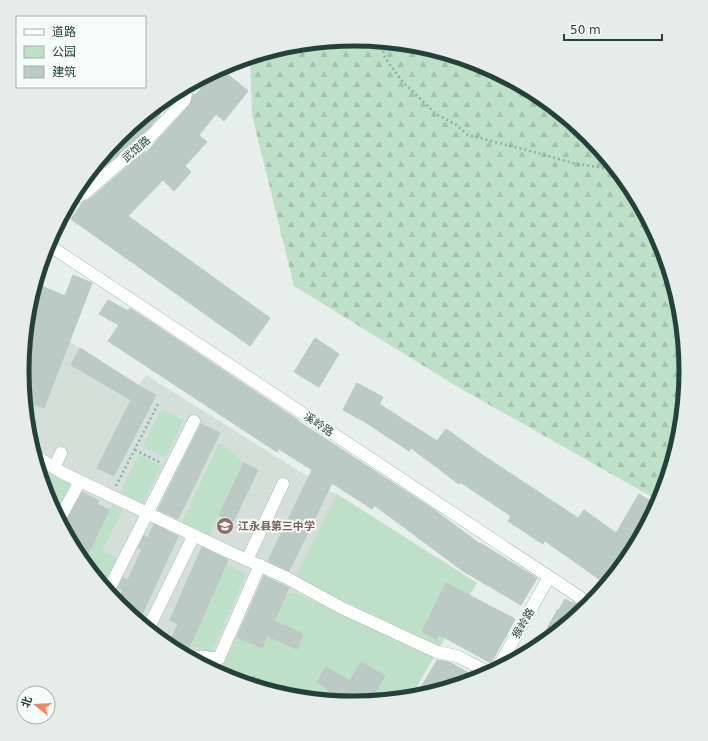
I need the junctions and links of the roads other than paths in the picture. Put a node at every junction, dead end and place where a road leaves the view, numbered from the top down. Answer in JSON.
{"nodes":[{"id":1,"x":187,"y":92,"type":"edge"},
{"id":2,"x":80,"y":197,"type":"edge"},
{"id":3,"x":53,"y":248,"type":"edge"},
{"id":4,"x":194,"y":421,"type":"dead end"},
{"id":5,"x":61,"y":453,"type":"dead end"},
{"id":6,"x":42,"y":460,"type":"edge"},
{"id":7,"x":54,"y":468,"type":"junction"},
{"id":8,"x":80,"y":481,"type":"junction"},
{"id":9,"x":283,"y":484,"type":"dead end"},
{"id":10,"x":147,"y":513,"type":"junction"},
{"id":11,"x":63,"y":514,"type":"edge"},
{"id":12,"x":194,"y":535,"type":"junction"},
{"id":13,"x":247,"y":560,"type":"junction"},
{"id":14,"x":260,"y":565,"type":"junction"},
{"id":15,"x":549,"y":577,"type":"junction"},
{"id":16,"x":111,"y":586,"type":"edge"},
{"id":17,"x":584,"y":600,"type":"edge"},
{"id":18,"x":151,"y":624,"type":"edge"},
{"id":19,"x":199,"y":656,"type":"edge"},
{"id":20,"x":502,"y":660,"type":"edge"},
{"id":21,"x":482,"y":669,"type":"edge"}],
"edges":[{"from":1,"to":2,"type":"street","name":"武馆路"},
{"from":3,"to":15,"type":"street","name":"溪岭路"},
{"from":4,"to":10,"type":"street"},
{"from":5,"to":7,"type":"street"},
{"from":6,"to":7,"type":"street"},
{"from":7,"to":8,"type":"street"},
{"from":8,"to":10,"type":"street"},
{"from":8,"to":11,"type":"street"},
{"from":9,"to":13,"type":"street"},
{"from":10,"to":12,"type":"street"},
{"from":10,"to":16,"type":"street"},
{"from":12,"to":13,"type":"street"},
{"from":12,"to":18,"type":"street"},
{"from":13,"to":14,"type":"street"},
{"from":14,"to":19,"type":"street"},
{"from":14,"to":21,"type":"street"},
{"from":15,"to":17,"type":"street","name":"溪岭路"},
{"from":15,"to":20,"type":"street","name":"猴岭路"}]}
